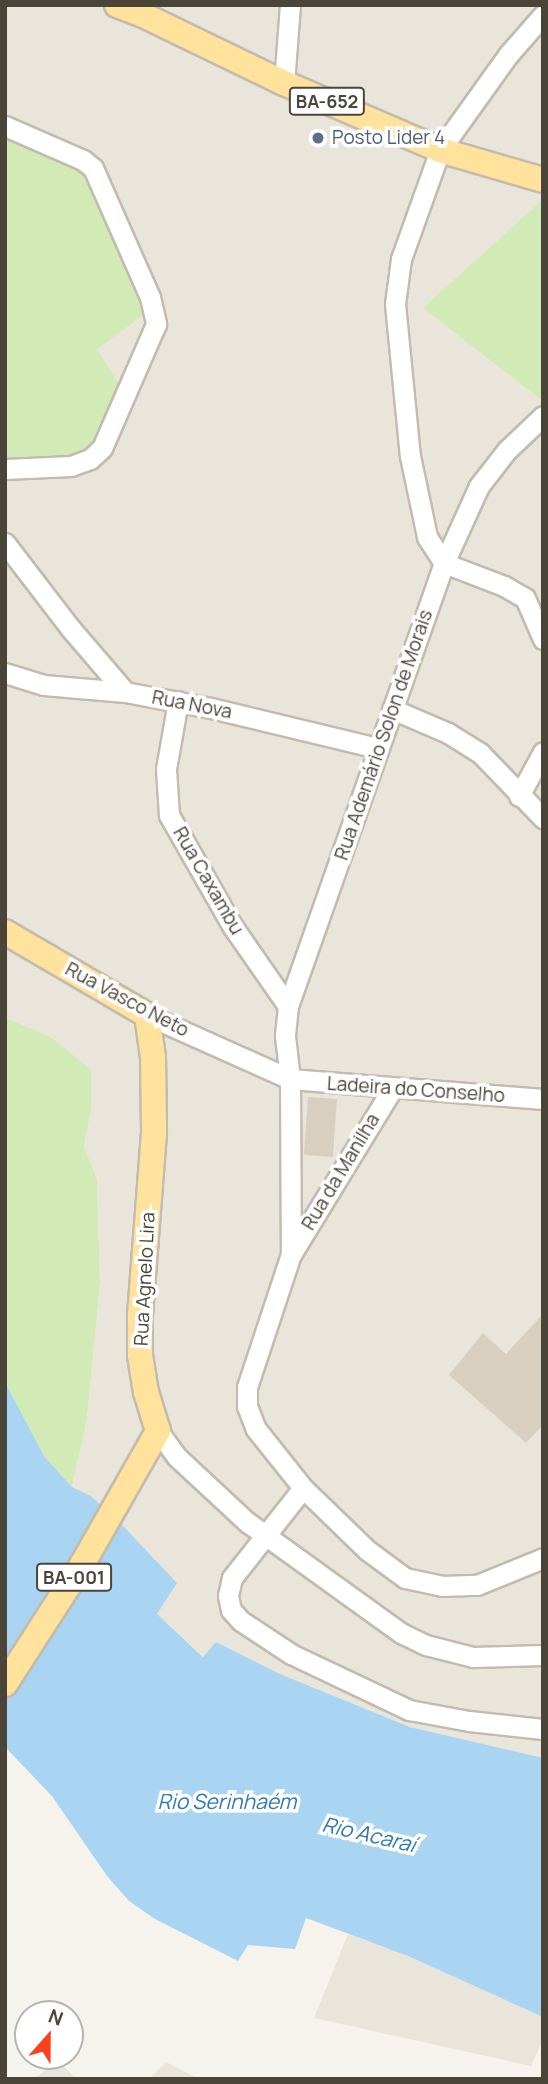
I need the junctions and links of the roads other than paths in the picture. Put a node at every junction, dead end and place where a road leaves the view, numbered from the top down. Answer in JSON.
{"nodes":[{"id":1,"x":117,"y":5,"type":"edge"},
{"id":2,"x":290,"y":5,"type":"edge"},
{"id":3,"x":543,"y":15,"type":"edge"},
{"id":4,"x":284,"y":83,"type":"junction"},
{"id":5,"x":5,"y":127,"type":"edge"},
{"id":6,"x":440,"y":150,"type":"junction"},
{"id":7,"x":542,"y":178,"type":"edge"},
{"id":8,"x":543,"y":415,"type":"edge"},
{"id":9,"x":5,"y":468,"type":"edge"},
{"id":10,"x":5,"y":544,"type":"edge"},
{"id":11,"x":444,"y":563,"type":"junction"},
{"id":12,"x":543,"y":639,"type":"edge"},
{"id":13,"x":5,"y":673,"type":"edge"},
{"id":14,"x":125,"y":692,"type":"junction"},
{"id":15,"x":178,"y":701,"type":"junction"},
{"id":16,"x":392,"y":709,"type":"junction"},
{"id":17,"x":377,"y":748,"type":"junction"},
{"id":18,"x":543,"y":752,"type":"edge"},
{"id":19,"x":519,"y":796,"type":"junction"},
{"id":20,"x":543,"y":818,"type":"edge"},
{"id":21,"x":5,"y":932,"type":"edge"},
{"id":22,"x":288,"y":1006,"type":"junction"},
{"id":23,"x":147,"y":1015,"type":"junction"},
{"id":24,"x":290,"y":1079,"type":"junction"},
{"id":25,"x":392,"y":1089,"type":"junction"},
{"id":26,"x":543,"y":1099,"type":"edge"},
{"id":27,"x":291,"y":1254,"type":"junction"},
{"id":28,"x":158,"y":1431,"type":"junction"},
{"id":29,"x":303,"y":1488,"type":"junction"},
{"id":30,"x":266,"y":1536,"type":"junction"},
{"id":31,"x":543,"y":1558,"type":"edge"},
{"id":32,"x":543,"y":1655,"type":"edge"},
{"id":33,"x":5,"y":1684,"type":"edge"},
{"id":34,"x":543,"y":1729,"type":"edge"}],
"edges":[{"from":1,"to":4,"type":"main road","number":"BA-652"},
{"from":2,"to":4,"type":"street"},
{"from":3,"to":6,"type":"street"},
{"from":4,"to":6,"type":"main road","number":"BA-652"},
{"from":5,"to":9,"type":"street"},
{"from":6,"to":7,"type":"main road","number":"BA-652"},
{"from":6,"to":11,"type":"street"},
{"from":8,"to":11,"type":"street","name":"Rua Ademário Solon de Morais"},
{"from":10,"to":14,"type":"street"},
{"from":11,"to":12,"type":"street"},
{"from":11,"to":16,"type":"street","name":"Rua Ademário Solon de Morais"},
{"from":13,"to":14,"type":"street","name":"Rua Nova"},
{"from":14,"to":15,"type":"street","name":"Rua Nova"},
{"from":15,"to":17,"type":"street","name":"Rua Nova"},
{"from":15,"to":22,"type":"street","name":"Rua Caxambu"},
{"from":16,"to":17,"type":"street","name":"Rua Ademário Solon de Morais"},
{"from":16,"to":19,"type":"street"},
{"from":17,"to":22,"type":"street","name":"Rua Ademário Solon de Morais"},
{"from":18,"to":19,"type":"street"},
{"from":19,"to":20,"type":"street"},
{"from":21,"to":23,"type":"main road","name":"Rua Vasco Neto"},
{"from":22,"to":24,"type":"street","name":"Rua Ademário Solon de Morais"},
{"from":23,"to":24,"type":"street","name":"Rua Vasco Neto"},
{"from":23,"to":28,"type":"main road","name":"Rua Agnelo Lira"},
{"from":24,"to":25,"type":"street","name":"Ladeira do Conselho"},
{"from":24,"to":27,"type":"street","name":"Rua da Manilha"},
{"from":25,"to":26,"type":"street","name":"Ladeira do Conselho"},
{"from":25,"to":27,"type":"street","name":"Rua da Manilha"},
{"from":27,"to":29,"type":"street","name":"Rua da Manilha"},
{"from":28,"to":30,"type":"street","name":"Rua Agnelo Lira"},
{"from":28,"to":33,"type":"main road","number":"BA-001"},
{"from":29,"to":30,"type":"street"},
{"from":29,"to":31,"type":"street","name":"Rua da Manilha"},
{"from":30,"to":32,"type":"street","name":"Rua Agnelo Lira"},
{"from":30,"to":34,"type":"street"}]}
